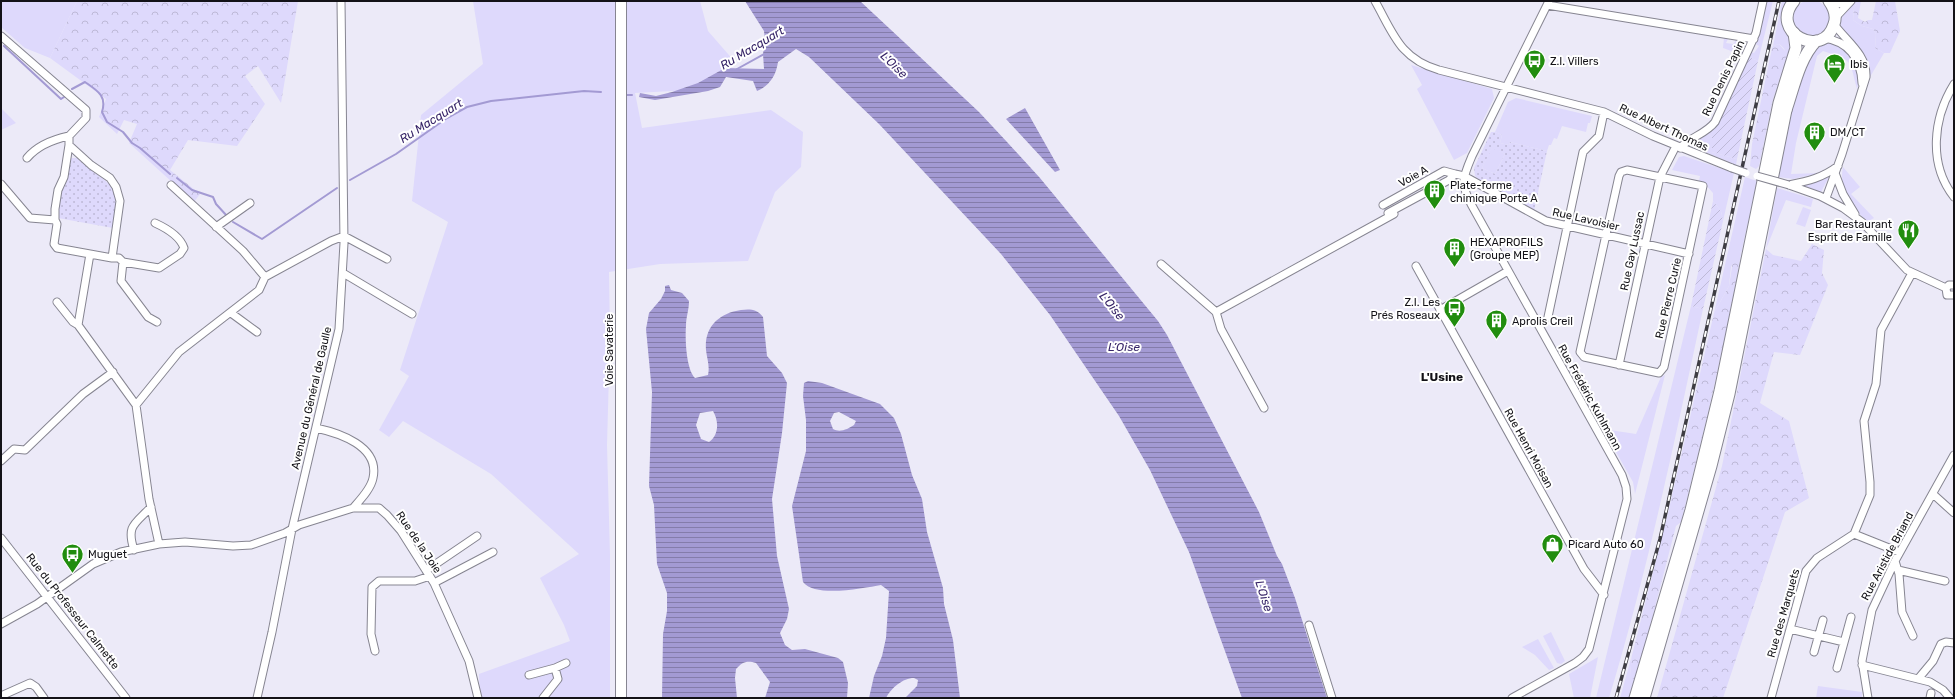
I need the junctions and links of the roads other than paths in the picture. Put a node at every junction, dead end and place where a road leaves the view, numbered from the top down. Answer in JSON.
{"nodes":[{"id":1,"x":341,"y":1,"type":"edge"},
{"id":2,"x":621,"y":1,"type":"edge"},
{"id":3,"x":1375,"y":1,"type":"edge"},
{"id":4,"x":1763,"y":1,"type":"edge"},
{"id":5,"x":1794,"y":1,"type":"edge"},
{"id":6,"x":1848,"y":1,"type":"edge"},
{"id":7,"x":1851,"y":1,"type":"edge"},
{"id":8,"x":1829,"y":2,"type":"edge"},
{"id":9,"x":1548,"y":3,"type":"edge"},
{"id":10,"x":1835,"y":21,"type":"junction"},
{"id":11,"x":1794,"y":33,"type":"junction"},
{"id":12,"x":1,"y":36,"type":"edge"},
{"id":13,"x":1754,"y":38,"type":"junction"},
{"id":14,"x":1819,"y":40,"type":"junction"},
{"id":15,"x":1954,"y":84,"type":"edge"},
{"id":16,"x":1507,"y":86,"type":"junction"},
{"id":17,"x":1863,"y":87,"type":"junction"},
{"id":18,"x":1604,"y":112,"type":"junction"},
{"id":19,"x":69,"y":136,"type":"junction"},
{"id":20,"x":69,"y":145,"type":"junction"},
{"id":21,"x":1678,"y":147,"type":"junction"},
{"id":22,"x":27,"y":158,"type":"dead end"},
{"id":23,"x":1838,"y":165,"type":"junction"},
{"id":24,"x":1836,"y":173,"type":"junction"},
{"id":25,"x":1464,"y":176,"type":"junction"},
{"id":26,"x":1660,"y":177,"type":"junction"},
{"id":27,"x":1,"y":184,"type":"edge"},
{"id":28,"x":171,"y":185,"type":"dead end"},
{"id":29,"x":1789,"y":185,"type":"junction"},
{"id":30,"x":1954,"y":197,"type":"edge"},
{"id":31,"x":1826,"y":198,"type":"junction"},
{"id":32,"x":250,"y":204,"type":"dead end"},
{"id":33,"x":1386,"y":211,"type":"junction"},
{"id":34,"x":1858,"y":219,"type":"junction"},
{"id":35,"x":55,"y":220,"type":"junction"},
{"id":36,"x":155,"y":223,"type":"dead end"},
{"id":37,"x":216,"y":227,"type":"junction"},
{"id":38,"x":1567,"y":227,"type":"junction"},
{"id":39,"x":1606,"y":235,"type":"junction"},
{"id":40,"x":344,"y":236,"type":"junction"},
{"id":41,"x":1645,"y":243,"type":"junction"},
{"id":42,"x":90,"y":254,"type":"junction"},
{"id":43,"x":1689,"y":254,"type":"junction"},
{"id":44,"x":112,"y":258,"type":"junction"},
{"id":45,"x":387,"y":259,"type":"dead end"},
{"id":46,"x":123,"y":262,"type":"junction"},
{"id":47,"x":1161,"y":264,"type":"dead end"},
{"id":48,"x":1416,"y":266,"type":"dead end"},
{"id":49,"x":1508,"y":271,"type":"junction"},
{"id":50,"x":343,"y":273,"type":"junction"},
{"id":51,"x":1912,"y":273,"type":"junction"},
{"id":52,"x":265,"y":278,"type":"junction"},
{"id":53,"x":1954,"y":285,"type":"edge"},
{"id":54,"x":1946,"y":288,"type":"junction"},
{"id":55,"x":1954,"y":295,"type":"edge"},
{"id":56,"x":57,"y":302,"type":"dead end"},
{"id":57,"x":1440,"y":310,"type":"junction"},
{"id":58,"x":1216,"y":312,"type":"junction"},
{"id":59,"x":231,"y":313,"type":"junction"},
{"id":60,"x":412,"y":314,"type":"dead end"},
{"id":61,"x":1548,"y":318,"type":"dead end"},
{"id":62,"x":157,"y":322,"type":"dead end"},
{"id":63,"x":78,"y":325,"type":"junction"},
{"id":64,"x":257,"y":332,"type":"dead end"},
{"id":65,"x":1619,"y":365,"type":"junction"},
{"id":66,"x":113,"y":372,"type":"junction"},
{"id":67,"x":136,"y":405,"type":"junction"},
{"id":68,"x":1264,"y":408,"type":"dead end"},
{"id":69,"x":316,"y":428,"type":"junction"},
{"id":70,"x":1954,"y":455,"type":"edge"},
{"id":71,"x":1,"y":461,"type":"edge"},
{"id":72,"x":1933,"y":494,"type":"junction"},
{"id":73,"x":151,"y":507,"type":"junction"},
{"id":74,"x":353,"y":508,"type":"junction"},
{"id":75,"x":1954,"y":513,"type":"edge"},
{"id":76,"x":292,"y":529,"type":"junction"},
{"id":77,"x":1854,"y":534,"type":"junction"},
{"id":78,"x":477,"y":536,"type":"dead end"},
{"id":79,"x":1,"y":538,"type":"edge"},
{"id":80,"x":159,"y":544,"type":"junction"},
{"id":81,"x":134,"y":550,"type":"junction"},
{"id":82,"x":493,"y":552,"type":"dead end"},
{"id":83,"x":1899,"y":552,"type":"junction"},
{"id":84,"x":1895,"y":560,"type":"junction"},
{"id":85,"x":1898,"y":570,"type":"junction"},
{"id":86,"x":430,"y":576,"type":"junction"},
{"id":87,"x":1945,"y":581,"type":"dead end"},
{"id":88,"x":1604,"y":595,"type":"junction"},
{"id":89,"x":48,"y":596,"type":"junction"},
{"id":90,"x":1851,"y":617,"type":"dead end"},
{"id":91,"x":1823,"y":620,"type":"dead end"},
{"id":92,"x":1,"y":624,"type":"edge"},
{"id":93,"x":1309,"y":625,"type":"dead end"},
{"id":94,"x":1790,"y":629,"type":"junction"},
{"id":95,"x":1819,"y":636,"type":"junction"},
{"id":96,"x":1913,"y":636,"type":"dead end"},
{"id":97,"x":1844,"y":642,"type":"junction"},
{"id":98,"x":1954,"y":642,"type":"edge"},
{"id":99,"x":375,"y":651,"type":"dead end"},
{"id":100,"x":1814,"y":652,"type":"dead end"},
{"id":101,"x":566,"y":663,"type":"dead end"},
{"id":102,"x":1862,"y":665,"type":"junction"},
{"id":103,"x":555,"y":668,"type":"junction"},
{"id":104,"x":1837,"y":668,"type":"dead end"},
{"id":105,"x":529,"y":675,"type":"dead end"},
{"id":106,"x":1918,"y":679,"type":"junction"},
{"id":107,"x":1,"y":696,"type":"edge"},
{"id":108,"x":123,"y":697,"type":"edge"},
{"id":109,"x":44,"y":698,"type":"edge"},
{"id":110,"x":257,"y":698,"type":"edge"},
{"id":111,"x":478,"y":698,"type":"edge"},
{"id":112,"x":543,"y":698,"type":"edge"},
{"id":113,"x":621,"y":698,"type":"edge"},
{"id":114,"x":1332,"y":698,"type":"edge"},
{"id":115,"x":1512,"y":698,"type":"edge"},
{"id":116,"x":1636,"y":698,"type":"edge"},
{"id":117,"x":1644,"y":698,"type":"edge"},
{"id":118,"x":1771,"y":698,"type":"edge"},
{"id":119,"x":1868,"y":698,"type":"edge"},
{"id":120,"x":1950,"y":698,"type":"edge"}],
"edges":[{"from":1,"to":40,"type":"street","name":"Avenue du Général de Gaulle"},
{"from":2,"to":113,"type":"main road","name":"Voie Savaterie"},
{"from":3,"to":16,"type":"street","name":"Rue Albert Thomas"},
{"from":4,"to":13,"type":"street","name":"Rue Denis Papin"},
{"from":5,"to":11,"type":"main road"},
{"from":6,"to":8,"type":"street"},
{"from":7,"to":10,"type":"street"},
{"from":8,"to":10,"type":"main road"},
{"from":9,"to":13,"type":"street"},
{"from":9,"to":16,"type":"street"},
{"from":10,"to":14,"type":"main road"},
{"from":10,"to":17,"type":"street"},
{"from":11,"to":14,"type":"main road"},
{"from":11,"to":116,"type":"main road"},
{"from":12,"to":19,"type":"street"},
{"from":13,"to":21,"type":"street","name":"Rue Denis Papin"},
{"from":14,"to":17,"type":"street"},
{"from":14,"to":117,"type":"main road"},
{"from":15,"to":30,"type":"street"},
{"from":16,"to":18,"type":"street","name":"Rue Albert Thomas"},
{"from":16,"to":25,"type":"street"},
{"from":17,"to":23,"type":"street"},
{"from":18,"to":21,"type":"street","name":"Rue Albert Thomas"},
{"from":18,"to":38,"type":"street"},
{"from":19,"to":20,"type":"street"},
{"from":19,"to":22,"type":"street"},
{"from":20,"to":35,"type":"street"},
{"from":20,"to":44,"type":"street"},
{"from":21,"to":26,"type":"street","name":"Rue Gay Lussac"},
{"from":21,"to":29,"type":"street","name":"Rue Albert Thomas","bridge":true},
{"from":23,"to":24,"type":"street"},
{"from":23,"to":29,"type":"street"},
{"from":24,"to":31,"type":"street"},
{"from":24,"to":34,"type":"street"},
{"from":25,"to":33,"type":"street"},
{"from":25,"to":33,"type":"street","name":"Rue Lavoisier"},
{"from":25,"to":38,"type":"street","name":"Rue Lavoisier"},
{"from":25,"to":49,"type":"street","name":"Rue Frédéric Kuhlmann"},
{"from":26,"to":39,"type":"street","name":"Rue Pierre Curie"},
{"from":26,"to":41,"type":"street","name":"Rue Gay Lussac"},
{"from":26,"to":43,"type":"street","name":"Rue Pierre Curie"},
{"from":27,"to":35,"type":"street"},
{"from":28,"to":37,"type":"street"},
{"from":29,"to":31,"type":"street","name":"Rue Albert Thomas"},
{"from":31,"to":34,"type":"street","name":"Rue Albert Thomas"},
{"from":32,"to":37,"type":"street"},
{"from":33,"to":58,"type":"street"},
{"from":34,"to":51,"type":"street","name":"Rue Albert Thomas"},
{"from":35,"to":42,"type":"street"},
{"from":36,"to":46,"type":"street"},
{"from":37,"to":52,"type":"street"},
{"from":38,"to":39,"type":"street","name":"Rue Lavoisier"},
{"from":38,"to":61,"type":"street"},
{"from":39,"to":41,"type":"street","name":"Rue Lavoisier"},
{"from":39,"to":65,"type":"street","name":"Rue Pierre Curie"},
{"from":40,"to":45,"type":"street"},
{"from":40,"to":50,"type":"street","name":"Avenue du Général de Gaulle"},
{"from":40,"to":52,"type":"street"},
{"from":41,"to":43,"type":"street","name":"Rue Lavoisier"},
{"from":41,"to":65,"type":"street","name":"Rue Gay Lussac"},
{"from":42,"to":44,"type":"street"},
{"from":42,"to":63,"type":"street"},
{"from":43,"to":65,"type":"street","name":"Rue Pierre Curie"},
{"from":44,"to":46,"type":"street"},
{"from":46,"to":62,"type":"street"},
{"from":47,"to":58,"type":"street"},
{"from":48,"to":57,"type":"street","name":"Rue Henri Moisan"},
{"from":49,"to":57,"type":"street"},
{"from":49,"to":88,"type":"street","name":"Rue Frédéric Kuhlmann"},
{"from":50,"to":60,"type":"street"},
{"from":50,"to":69,"type":"street","name":"Avenue du Général de Gaulle"},
{"from":51,"to":54,"type":"street","name":"Rue Albert Thomas"},
{"from":51,"to":77,"type":"street"},
{"from":52,"to":59,"type":"street"},
{"from":53,"to":54,"type":"street"},
{"from":54,"to":55,"type":"street","name":"Rue Albert Thomas"},
{"from":56,"to":63,"type":"street"},
{"from":57,"to":88,"type":"street","name":"Rue Henri Moisan"},
{"from":58,"to":68,"type":"street"},
{"from":59,"to":64,"type":"street"},
{"from":59,"to":67,"type":"street"},
{"from":63,"to":66,"type":"street"},
{"from":66,"to":67,"type":"street"},
{"from":66,"to":71,"type":"street"},
{"from":67,"to":73,"type":"street"},
{"from":69,"to":74,"type":"street"},
{"from":69,"to":76,"type":"street","name":"Avenue du Général de Gaulle"},
{"from":70,"to":72,"type":"street","name":"Rue Aristide Briand"},
{"from":72,"to":75,"type":"street"},
{"from":72,"to":83,"type":"street","name":"Rue Aristide Briand"},
{"from":73,"to":80,"type":"street"},
{"from":73,"to":81,"type":"street"},
{"from":74,"to":76,"type":"street","name":"Rue de la Joie"},
{"from":74,"to":86,"type":"street","name":"Rue de la Joie"},
{"from":76,"to":80,"type":"street","name":"Rue de la Joie"},
{"from":76,"to":110,"type":"street","name":"Avenue du Général de Gaulle"},
{"from":77,"to":83,"type":"street"},
{"from":77,"to":94,"type":"street","name":"Rue des Marquets"},
{"from":78,"to":86,"type":"street"},
{"from":79,"to":89,"type":"street","name":"Rue du Professeur Calmette"},
{"from":80,"to":81,"type":"street","name":"Rue de la Joie"},
{"from":81,"to":89,"type":"street","name":"Rue de la Joie"},
{"from":82,"to":86,"type":"street"},
{"from":83,"to":84,"type":"street","name":"Rue Aristide Briand"},
{"from":84,"to":85,"type":"street"},
{"from":84,"to":102,"type":"street","name":"Rue Aristide Briand"},
{"from":85,"to":87,"type":"street"},
{"from":85,"to":96,"type":"street"},
{"from":86,"to":99,"type":"street"},
{"from":86,"to":111,"type":"street","name":"Rue de la Joie"},
{"from":88,"to":115,"type":"street","name":"Rue Frédéric Kuhlmann"},
{"from":89,"to":92,"type":"street","name":"Rue de la Joie"},
{"from":89,"to":108,"type":"street","name":"Rue du Professeur Calmette"},
{"from":90,"to":97,"type":"street"},
{"from":91,"to":95,"type":"street"},
{"from":93,"to":114,"type":"street"},
{"from":94,"to":95,"type":"street"},
{"from":94,"to":118,"type":"street","name":"Rue des Marquets"},
{"from":95,"to":97,"type":"street"},
{"from":95,"to":100,"type":"street"},
{"from":97,"to":104,"type":"street"},
{"from":98,"to":106,"type":"street"},
{"from":101,"to":103,"type":"street"},
{"from":102,"to":106,"type":"street"},
{"from":102,"to":119,"type":"street","name":"Rue Aristide Briand"},
{"from":103,"to":105,"type":"street"},
{"from":103,"to":112,"type":"street"},
{"from":106,"to":120,"type":"street"},
{"from":107,"to":109,"type":"street"}]}
